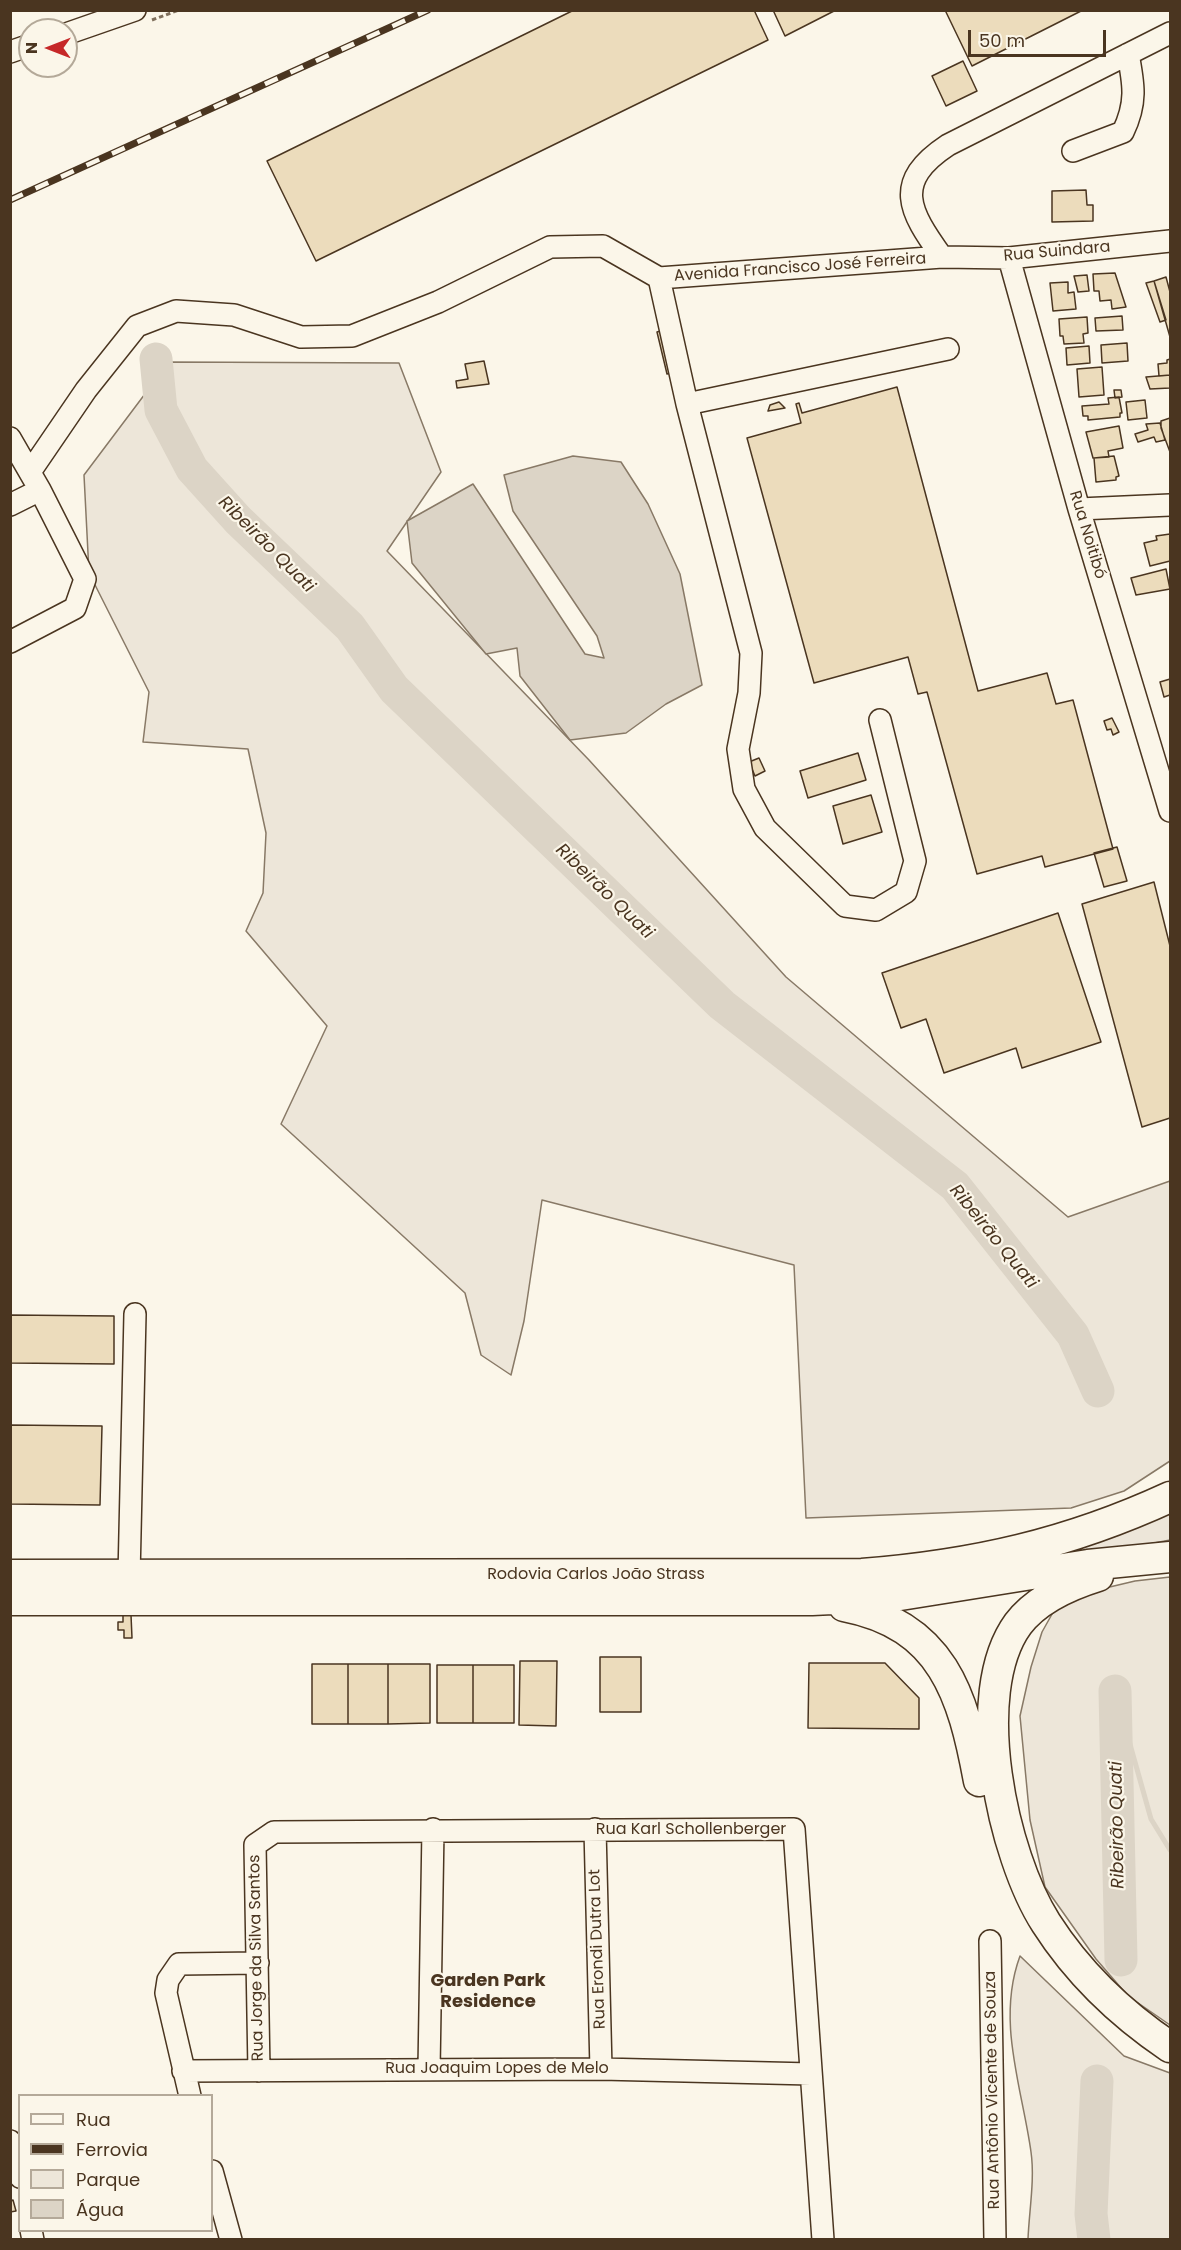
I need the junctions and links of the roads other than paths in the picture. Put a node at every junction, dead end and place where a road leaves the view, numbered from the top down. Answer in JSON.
{"nodes":[{"id":1,"x":124,"y":12,"type":"edge"},
{"id":2,"x":78,"y":29,"type":"edge"},
{"id":3,"x":1170,"y":33,"type":"edge"},
{"id":4,"x":1128,"y":54,"type":"junction"},
{"id":5,"x":1073,"y":151,"type":"dead end"},
{"id":6,"x":1170,"y":241,"type":"edge"},
{"id":7,"x":942,"y":257,"type":"junction"},
{"id":8,"x":1009,"y":258,"type":"junction"},
{"id":9,"x":659,"y":278,"type":"junction"},
{"id":10,"x":948,"y":349,"type":"dead end"},
{"id":11,"x":687,"y":404,"type":"junction"},
{"id":12,"x":10,"y":438,"type":"edge"},
{"id":13,"x":35,"y":481,"type":"junction"},
{"id":14,"x":10,"y":505,"type":"edge"},
{"id":15,"x":1170,"y":505,"type":"edge"},
{"id":16,"x":1079,"y":509,"type":"junction"},
{"id":17,"x":10,"y":642,"type":"edge"},
{"id":18,"x":880,"y":720,"type":"dead end"},
{"id":19,"x":1170,"y":811,"type":"edge"},
{"id":20,"x":135,"y":1314,"type":"dead end"},
{"id":21,"x":1170,"y":1497,"type":"edge"},
{"id":22,"x":1162,"y":1557,"type":"edge"},
{"id":23,"x":10,"y":1575,"type":"edge"},
{"id":24,"x":129,"y":1576,"type":"junction"},
{"id":25,"x":10,"y":1600,"type":"edge"},
{"id":26,"x":812,"y":1600,"type":"junction"},
{"id":27,"x":433,"y":1829,"type":"junction"},
{"id":28,"x":595,"y":1829,"type":"junction"},
{"id":29,"x":255,"y":1845,"type":"joint"},
{"id":30,"x":990,"y":1941,"type":"dead end"},
{"id":31,"x":258,"y":1963,"type":"junction"},
{"id":32,"x":1170,"y":2047,"type":"edge"},
{"id":33,"x":1170,"y":2065,"type":"edge"},
{"id":34,"x":601,"y":2069,"type":"junction"},
{"id":35,"x":429,"y":2070,"type":"junction"},
{"id":36,"x":183,"y":2071,"type":"junction"},
{"id":37,"x":259,"y":2071,"type":"junction"},
{"id":38,"x":811,"y":2074,"type":"junction"},
{"id":39,"x":189,"y":2094,"type":"edge"},
{"id":40,"x":10,"y":2141,"type":"edge"},
{"id":41,"x":18,"y":2170,"type":"edge"},
{"id":42,"x":213,"y":2175,"type":"edge"},
{"id":43,"x":231,"y":2240,"type":"edge"},
{"id":44,"x":823,"y":2240,"type":"edge"},
{"id":45,"x":995,"y":2240,"type":"edge"}],
"edges":[{"from":1,"to":2,"type":"street"},
{"from":3,"to":4,"type":"street","name":"Avenida Francisco José Ferreira"},
{"from":4,"to":5,"type":"street"},
{"from":4,"to":7,"type":"street","name":"Avenida Francisco José Ferreira"},
{"from":6,"to":8,"type":"street","name":"Rua Suindara"},
{"from":7,"to":8,"type":"street","name":"Rua Suindara"},
{"from":7,"to":9,"type":"street","name":"Avenida Francisco José Ferreira"},
{"from":8,"to":16,"type":"street","name":"Rua Noitibó"},
{"from":9,"to":11,"type":"street"},
{"from":9,"to":13,"type":"street","name":"Avenida Francisco José Ferreira"},
{"from":10,"to":11,"type":"street"},
{"from":11,"to":18,"type":"street"},
{"from":12,"to":13,"type":"street"},
{"from":13,"to":14,"type":"street"},
{"from":13,"to":17,"type":"street"},
{"from":15,"to":16,"type":"street"},
{"from":16,"to":19,"type":"street","name":"Rua Noitibó"},
{"from":20,"to":24,"type":"street"},
{"from":21,"to":24,"type":"highway","name":"Rodovia Carlos João Strass"},
{"from":22,"to":26,"type":"highway","name":"Rodovia Carlos João Strass"},
{"from":22,"to":32,"type":"highway"},
{"from":23,"to":24,"type":"highway","name":"Rodovia Carlos João Strass"},
{"from":25,"to":26,"type":"highway","name":"Rodovia Carlos João Strass"},
{"from":26,"to":33,"type":"highway"},
{"from":27,"to":28,"type":"street","name":"Rua Karl Schollenberger"},
{"from":27,"to":29,"type":"street","name":"Rua Karl Schollenberger"},
{"from":27,"to":35,"type":"street"},
{"from":28,"to":34,"type":"street","name":"Rua Erondi Dutra Lot"},
{"from":28,"to":38,"type":"street","name":"Rua Karl Schollenberger"},
{"from":29,"to":31,"type":"street","name":"Rua Jorge da Silva Santos"},
{"from":30,"to":45,"type":"street","name":"Rua Antônio Vicente de Souza"},
{"from":31,"to":36,"type":"street"},
{"from":31,"to":37,"type":"street","name":"Rua Jorge da Silva Santos"},
{"from":34,"to":35,"type":"street","name":"Rua Joaquim Lopes de Melo"},
{"from":34,"to":38,"type":"street","name":"Rua Joaquim Lopes de Melo"},
{"from":35,"to":37,"type":"street","name":"Rua Joaquim Lopes de Melo"},
{"from":36,"to":37,"type":"street","name":"Rua Joaquim Lopes de Melo"},
{"from":36,"to":39,"type":"street"},
{"from":38,"to":44,"type":"street","name":"Rua Karl Schollenberger"},
{"from":40,"to":41,"type":"street"},
{"from":42,"to":43,"type":"street"}]}
